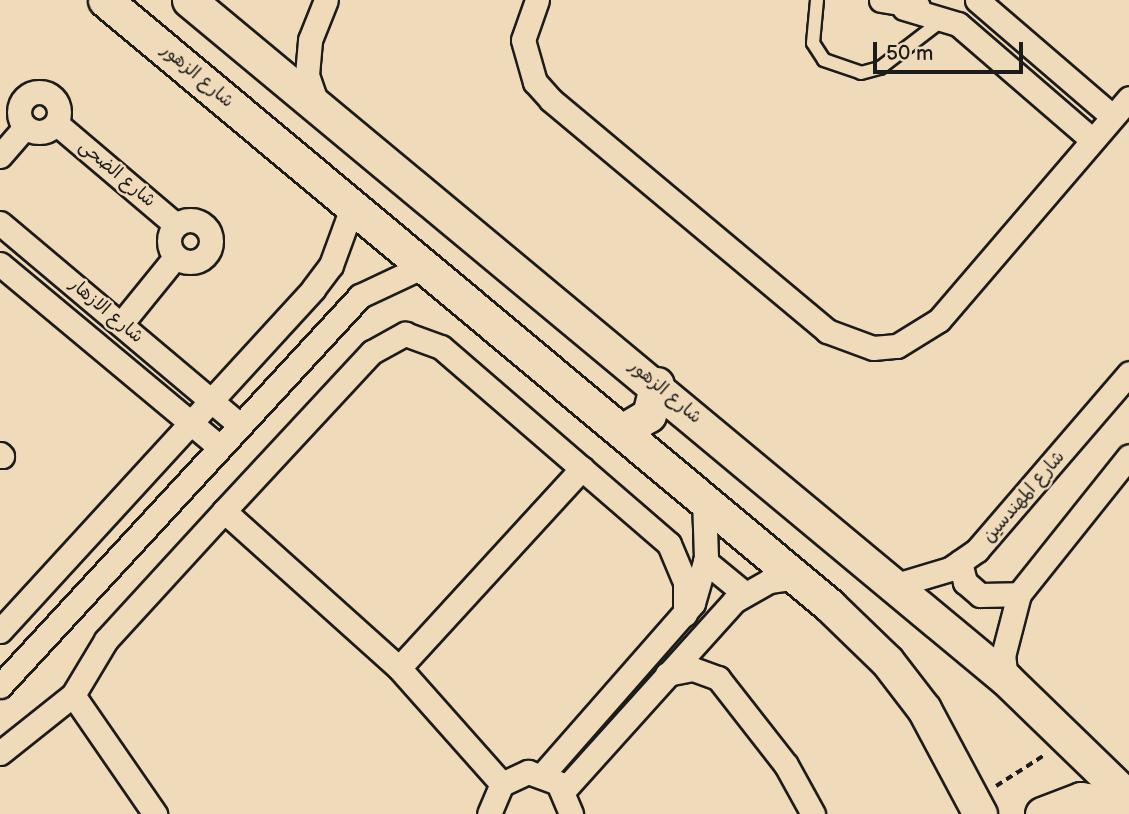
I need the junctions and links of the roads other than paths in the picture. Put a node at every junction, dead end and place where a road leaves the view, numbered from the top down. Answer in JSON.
{"nodes":[{"id":1,"x":105,"y":0,"type":"edge"},
{"id":2,"x":190,"y":0,"type":"edge"},
{"id":3,"x":326,"y":0,"type":"edge"},
{"id":4,"x":537,"y":0,"type":"edge"},
{"id":5,"x":817,"y":0,"type":"edge"},
{"id":6,"x":881,"y":0,"type":"edge"},
{"id":7,"x":977,"y":0,"type":"edge"},
{"id":8,"x":938,"y":8,"type":"edge"},
{"id":9,"x":1129,"y":97,"type":"edge"},
{"id":10,"x":317,"y":104,"type":"junction"},
{"id":11,"x":1112,"y":116,"type":"junction"},
{"id":12,"x":57,"y":124,"type":"junction"},
{"id":13,"x":24,"y":127,"type":"junction"},
{"id":14,"x":1091,"y":139,"type":"junction"},
{"id":15,"x":0,"y":156,"type":"edge"},
{"id":16,"x":353,"y":205,"type":"junction"},
{"id":17,"x":0,"y":223,"type":"edge"},
{"id":18,"x":176,"y":225,"type":"junction"},
{"id":19,"x":176,"y":256,"type":"junction"},
{"id":20,"x":42,"y":258,"type":"junction"},
{"id":21,"x":0,"y":264,"type":"edge"},
{"id":22,"x":426,"y":265,"type":"junction"},
{"id":23,"x":23,"y":283,"type":"junction"},
{"id":24,"x":121,"y":324,"type":"junction"},
{"id":25,"x":1129,"y":373,"type":"edge"},
{"id":26,"x":657,"y":384,"type":"junction"},
{"id":27,"x":211,"y":400,"type":"junction"},
{"id":28,"x":191,"y":422,"type":"junction"},
{"id":29,"x":240,"y":425,"type":"junction"},
{"id":30,"x":622,"y":431,"type":"junction"},
{"id":31,"x":220,"y":447,"type":"junction"},
{"id":32,"x":1129,"y":456,"type":"edge"},
{"id":33,"x":582,"y":468,"type":"junction"},
{"id":34,"x":704,"y":499,"type":"junction"},
{"id":35,"x":224,"y":512,"type":"junction"},
{"id":36,"x":705,"y":561,"type":"junction"},
{"id":37,"x":960,"y":562,"type":"junction"},
{"id":38,"x":796,"y":578,"type":"junction"},
{"id":39,"x":893,"y":586,"type":"junction"},
{"id":40,"x":744,"y":593,"type":"junction"},
{"id":41,"x":1019,"y":594,"type":"junction"},
{"id":42,"x":685,"y":614,"type":"junction"},
{"id":43,"x":0,"y":631,"type":"edge"},
{"id":44,"x":656,"y":648,"type":"junction"},
{"id":45,"x":399,"y":668,"type":"junction"},
{"id":46,"x":671,"y":669,"type":"junction"},
{"id":47,"x":1006,"y":679,"type":"junction"},
{"id":48,"x":0,"y":686,"type":"edge"},
{"id":49,"x":73,"y":695,"type":"junction"},
{"id":50,"x":0,"y":753,"type":"edge"},
{"id":51,"x":543,"y":774,"type":"junction"},
{"id":52,"x":502,"y":784,"type":"junction"},
{"id":53,"x":564,"y":790,"type":"junction"},
{"id":54,"x":1129,"y":798,"type":"edge"},
{"id":55,"x":1129,"y":806,"type":"edge"},
{"id":56,"x":977,"y":807,"type":"edge"},
{"id":57,"x":155,"y":814,"type":"edge"},
{"id":58,"x":489,"y":814,"type":"edge"},
{"id":59,"x":571,"y":814,"type":"edge"},
{"id":60,"x":813,"y":814,"type":"edge"},
{"id":61,"x":1042,"y":814,"type":"edge"}],
"edges":[{"from":1,"to":16,"type":"main road","name":"شارع الزهور"},
{"from":2,"to":10,"type":"main road","name":"شارع الزهور"},
{"from":3,"to":10,"type":"street"},
{"from":4,"to":14,"type":"street"},
{"from":5,"to":8,"type":"lane"},
{"from":6,"to":8,"type":"street"},
{"from":7,"to":11,"type":"street"},
{"from":8,"to":14,"type":"street"},
{"from":9,"to":11,"type":"street"},
{"from":10,"to":26,"type":"main road","name":"شارع الزهور"},
{"from":11,"to":14,"type":"street"},
{"from":12,"to":13,"type":"street"},
{"from":12,"to":13,"type":"street"},
{"from":12,"to":18,"type":"street","name":"شارع الضحى"},
{"from":13,"to":15,"type":"street"},
{"from":16,"to":22,"type":"main road","name":"شارع الزهور"},
{"from":16,"to":27,"type":"street"},
{"from":17,"to":20,"type":"street","name":"شارع الازهار"},
{"from":18,"to":19,"type":"street"},
{"from":18,"to":19,"type":"street"},
{"from":19,"to":24,"type":"street"},
{"from":20,"to":23,"type":"street"},
{"from":20,"to":24,"type":"street","name":"شارع الازهار"},
{"from":21,"to":23,"type":"street","name":"شارع الازهار"},
{"from":22,"to":29,"type":"street"},
{"from":22,"to":30,"type":"main road","name":"شارع الزهور"},
{"from":23,"to":28,"type":"street","name":"شارع الازهار"},
{"from":24,"to":27,"type":"street","name":"شارع الازهار"},
{"from":25,"to":37,"type":"street","name":"شارع المهندسين"},
{"from":26,"to":30,"type":"main road"},
{"from":26,"to":39,"type":"main road","name":"شارع الزهور"},
{"from":27,"to":28,"type":"street"},
{"from":27,"to":29,"type":"street","name":"شارع الازهار"},
{"from":28,"to":31,"type":"street","name":"شارع الازهار"},
{"from":28,"to":43,"type":"street"},
{"from":29,"to":31,"type":"street"},
{"from":30,"to":34,"type":"main road","name":"شارع الزهور"},
{"from":31,"to":48,"type":"street"},
{"from":32,"to":41,"type":"street"},
{"from":33,"to":35,"type":"street"},
{"from":33,"to":42,"type":"street"},
{"from":33,"to":45,"type":"street"},
{"from":34,"to":36,"type":"street"},
{"from":34,"to":38,"type":"main road","name":"شارع الزهور"},
{"from":35,"to":45,"type":"street"},
{"from":35,"to":49,"type":"street"},
{"from":36,"to":40,"type":"street"},
{"from":36,"to":42,"type":"street"},
{"from":37,"to":39,"type":"street","name":"شارع المهندسين"},
{"from":37,"to":41,"type":"street"},
{"from":38,"to":40,"type":"street"},
{"from":38,"to":56,"type":"main road","name":"شارع الزهور"},
{"from":39,"to":47,"type":"main road","name":"شارع الزهور"},
{"from":40,"to":46,"type":"street"},
{"from":41,"to":47,"type":"street"},
{"from":42,"to":44,"type":"street"},
{"from":44,"to":46,"type":"street"},
{"from":44,"to":51,"type":"street"},
{"from":45,"to":52,"type":"street"},
{"from":46,"to":53,"type":"street"},
{"from":46,"to":60,"type":"street"},
{"from":47,"to":54,"type":"main road","name":"شارع الزهور"},
{"from":49,"to":50,"type":"street"},
{"from":49,"to":57,"type":"street"},
{"from":51,"to":52,"type":"street"},
{"from":51,"to":53,"type":"street"},
{"from":52,"to":58,"type":"street"},
{"from":53,"to":59,"type":"street"},
{"from":55,"to":61,"type":"main road"}]}
